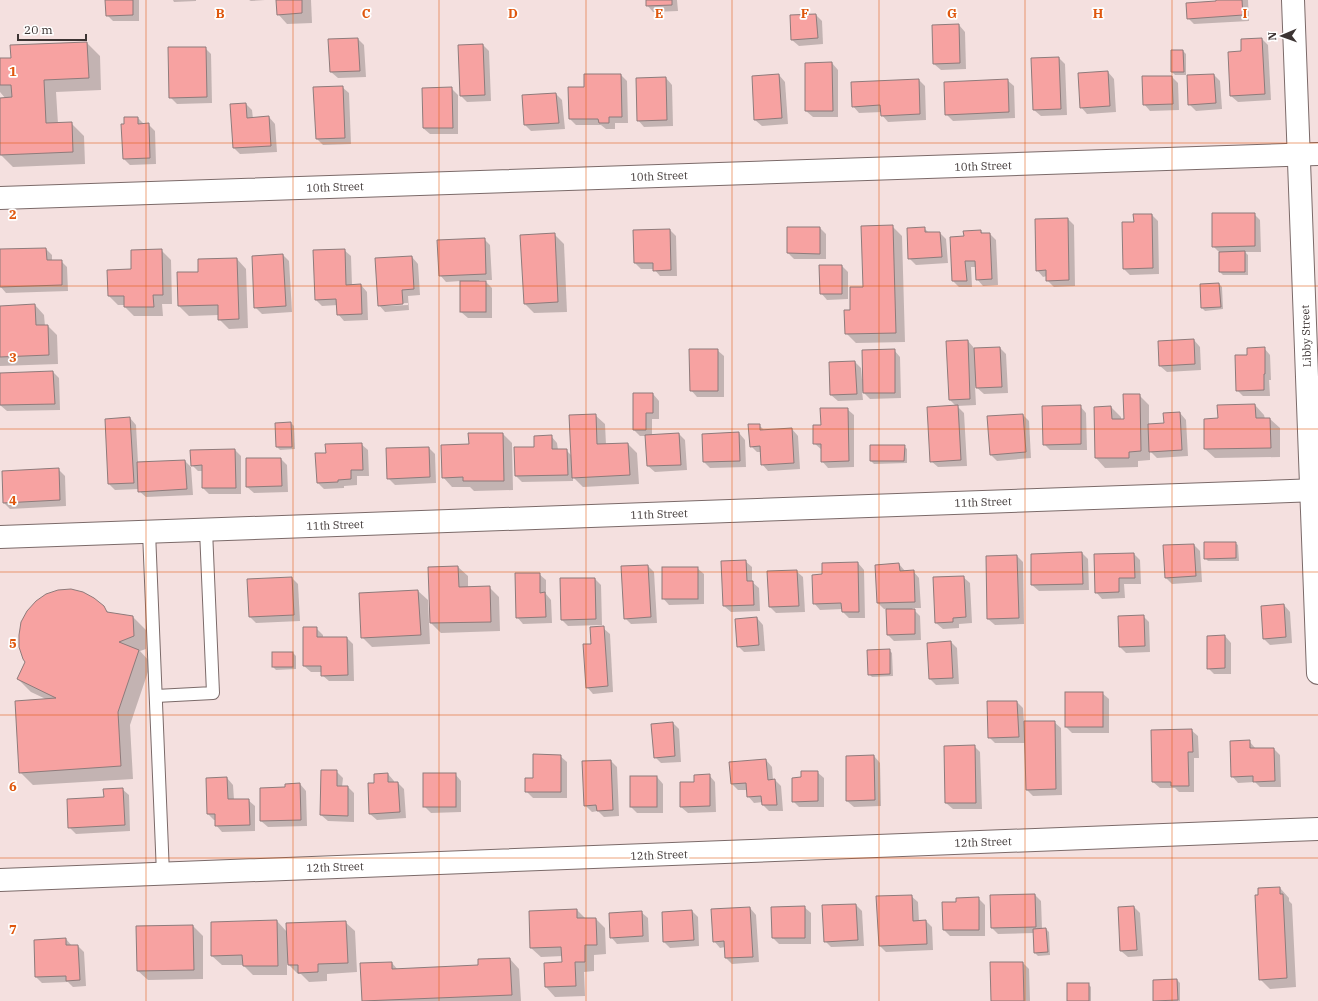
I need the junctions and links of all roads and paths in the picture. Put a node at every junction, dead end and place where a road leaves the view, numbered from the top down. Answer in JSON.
{"nodes":[{"id":1,"x":1293,"y":0,"type":"edge"},
{"id":2,"x":1309,"y":155,"type":"edge"},
{"id":3,"x":0,"y":198,"type":"edge"},
{"id":4,"x":1315,"y":490,"type":"edge"},
{"id":5,"x":206,"y":530,"type":"junction"},
{"id":6,"x":149,"y":532,"type":"junction"},
{"id":7,"x":0,"y":537,"type":"edge"},
{"id":8,"x":1318,"y":662,"type":"edge"},
{"id":9,"x":1318,"y":673,"type":"edge"},
{"id":10,"x":156,"y":696,"type":"junction"},
{"id":11,"x":1318,"y":830,"type":"edge"},
{"id":12,"x":163,"y":874,"type":"junction"},
{"id":13,"x":0,"y":880,"type":"edge"}],
"edges":[{"from":1,"to":2,"type":"street","name":"Libby Street"},
{"from":2,"to":3,"type":"street","name":"10th Street"},
{"from":2,"to":4,"type":"street","name":"Libby Street"},
{"from":4,"to":5,"type":"street","name":"11th Street"},
{"from":4,"to":8,"type":"street","name":"Libby Street"},
{"from":5,"to":6,"type":"street","name":"11th Street"},
{"from":5,"to":10,"type":"lane"},
{"from":6,"to":7,"type":"street","name":"11th Street"},
{"from":6,"to":10,"type":"lane"},
{"from":8,"to":9,"type":"street","name":"Libby Street"},
{"from":10,"to":12,"type":"lane"},
{"from":11,"to":12,"type":"street","name":"12th Street"},
{"from":12,"to":13,"type":"street","name":"12th Street"}]}
